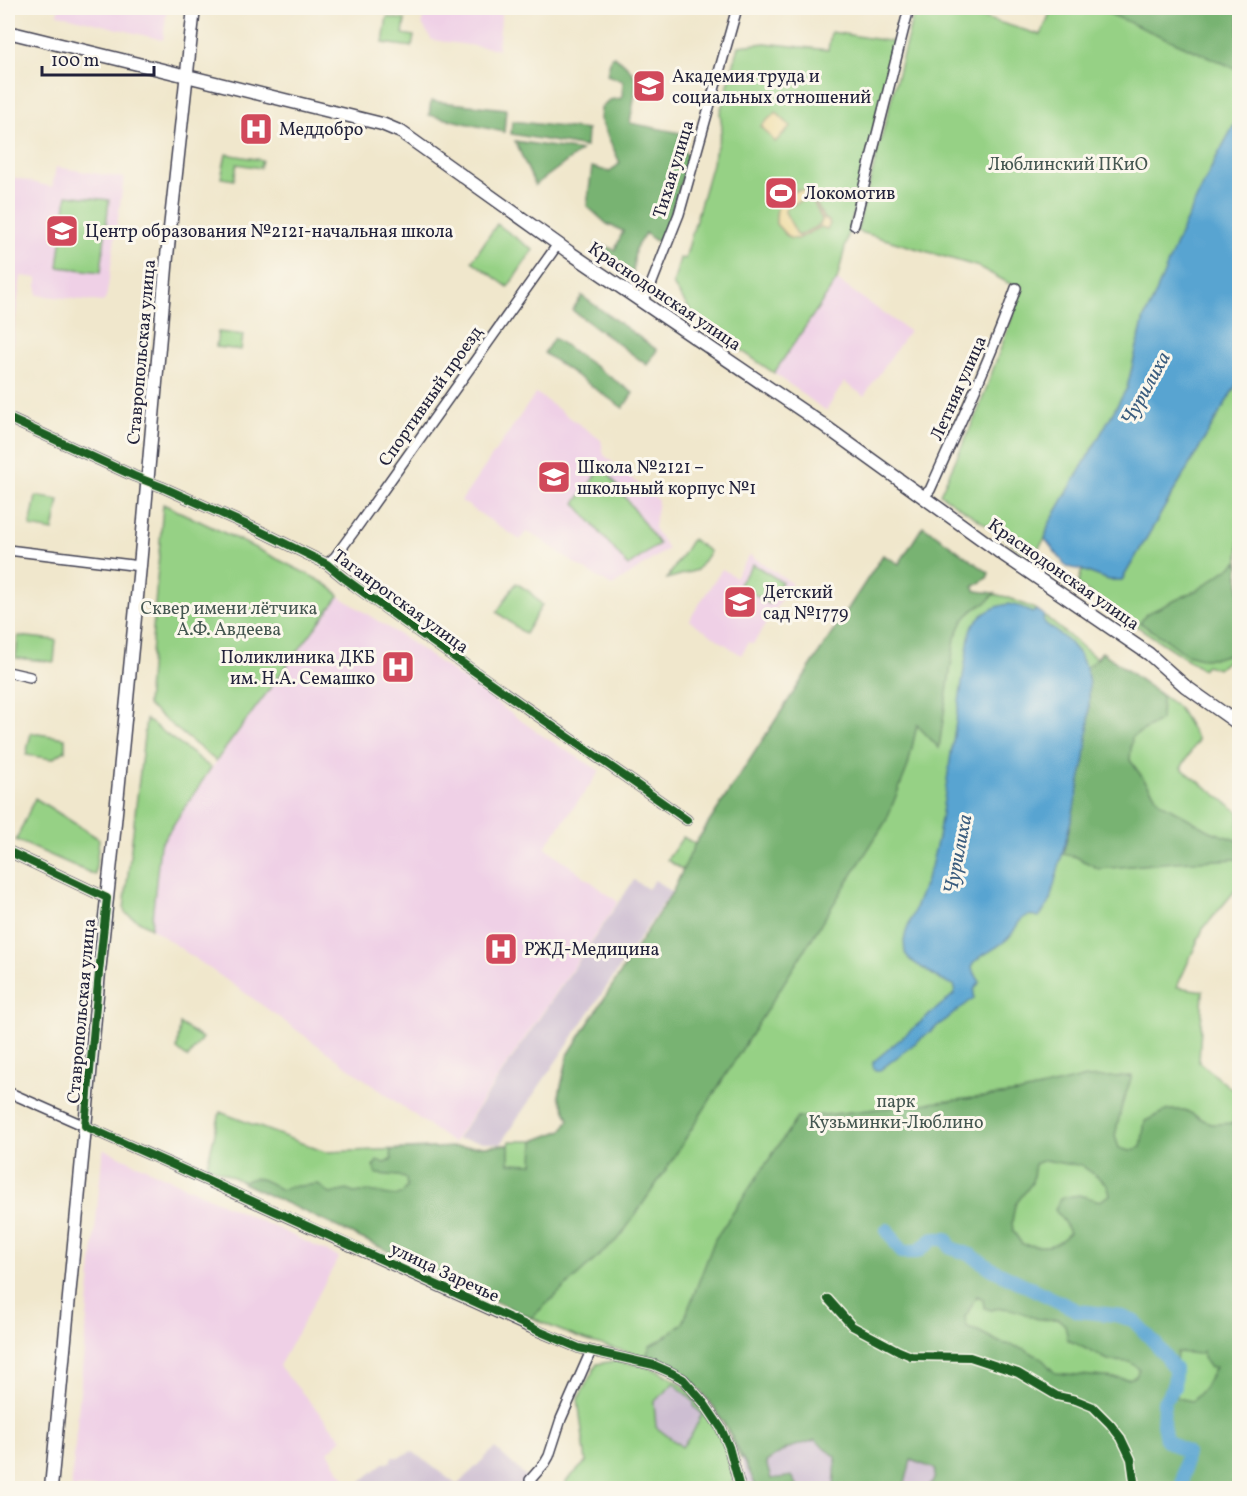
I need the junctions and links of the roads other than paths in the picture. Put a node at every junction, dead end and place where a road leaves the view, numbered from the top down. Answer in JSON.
{"nodes":[{"id":1,"x":194,"y":8,"type":"edge"},
{"id":2,"x":737,"y":8,"type":"edge"},
{"id":3,"x":909,"y":8,"type":"edge"},
{"id":4,"x":8,"y":32,"type":"edge"},
{"id":5,"x":187,"y":76,"type":"junction"},
{"id":6,"x":854,"y":225,"type":"dead end"},
{"id":7,"x":558,"y":244,"type":"junction"},
{"id":8,"x":1016,"y":288,"type":"dead end"},
{"id":9,"x":642,"y":302,"type":"junction"},
{"id":10,"x":8,"y":418,"type":"edge"},
{"id":11,"x":147,"y":481,"type":"junction"},
{"id":12,"x":922,"y":497,"type":"junction"},
{"id":13,"x":8,"y":550,"type":"edge"},
{"id":14,"x":327,"y":564,"type":"junction"},
{"id":15,"x":140,"y":566,"type":"junction"},
{"id":16,"x":8,"y":672,"type":"edge"},
{"id":17,"x":30,"y":677,"type":"dead end"},
{"id":18,"x":1239,"y":726,"type":"edge"},
{"id":19,"x":687,"y":820,"type":"dead end"},
{"id":20,"x":8,"y":851,"type":"edge"},
{"id":21,"x":107,"y":897,"type":"junction"},
{"id":22,"x":8,"y":1092,"type":"edge"},
{"id":23,"x":85,"y":1126,"type":"junction"},
{"id":24,"x":591,"y":1351,"type":"junction"},
{"id":25,"x":530,"y":1480,"type":"dead end"},
{"id":26,"x":51,"y":1488,"type":"edge"},
{"id":27,"x":740,"y":1488,"type":"edge"}],
"edges":[{"from":1,"to":5,"type":"main road","name":"Ставропольская улица"},
{"from":2,"to":9,"type":"street","name":"Тихая улица"},
{"from":3,"to":6,"type":"street"},
{"from":4,"to":5,"type":"main road","name":"Краснодонская улица"},
{"from":5,"to":7,"type":"main road","name":"Краснодонская улица"},
{"from":5,"to":11,"type":"main road","name":"Ставропольская улица"},
{"from":7,"to":9,"type":"main road","name":"Краснодонская улица"},
{"from":7,"to":14,"type":"street","name":"Спортивный проезд"},
{"from":8,"to":12,"type":"street","name":"Летняя улица"},
{"from":9,"to":12,"type":"main road","name":"Краснодонская улица"},
{"from":10,"to":11,"type":"street","name":"Таганрогская улица"},
{"from":11,"to":14,"type":"street","name":"Таганрогская улица"},
{"from":11,"to":15,"type":"main road","name":"Ставропольская улица"},
{"from":12,"to":18,"type":"main road","name":"Краснодонская улица"},
{"from":13,"to":15,"type":"street"},
{"from":14,"to":19,"type":"street","name":"Таганрогская улица"},
{"from":15,"to":21,"type":"main road","name":"Ставропольская улица"},
{"from":16,"to":17,"type":"street"},
{"from":20,"to":21,"type":"street"},
{"from":21,"to":23,"type":"main road","name":"Ставропольская улица"},
{"from":22,"to":23,"type":"street","name":"улица Заречье"},
{"from":23,"to":24,"type":"street","name":"улица Заречье"},
{"from":23,"to":26,"type":"main road","name":"Ставропольская улица"},
{"from":24,"to":25,"type":"street"},
{"from":24,"to":27,"type":"street","name":"улица Заречье"}]}
